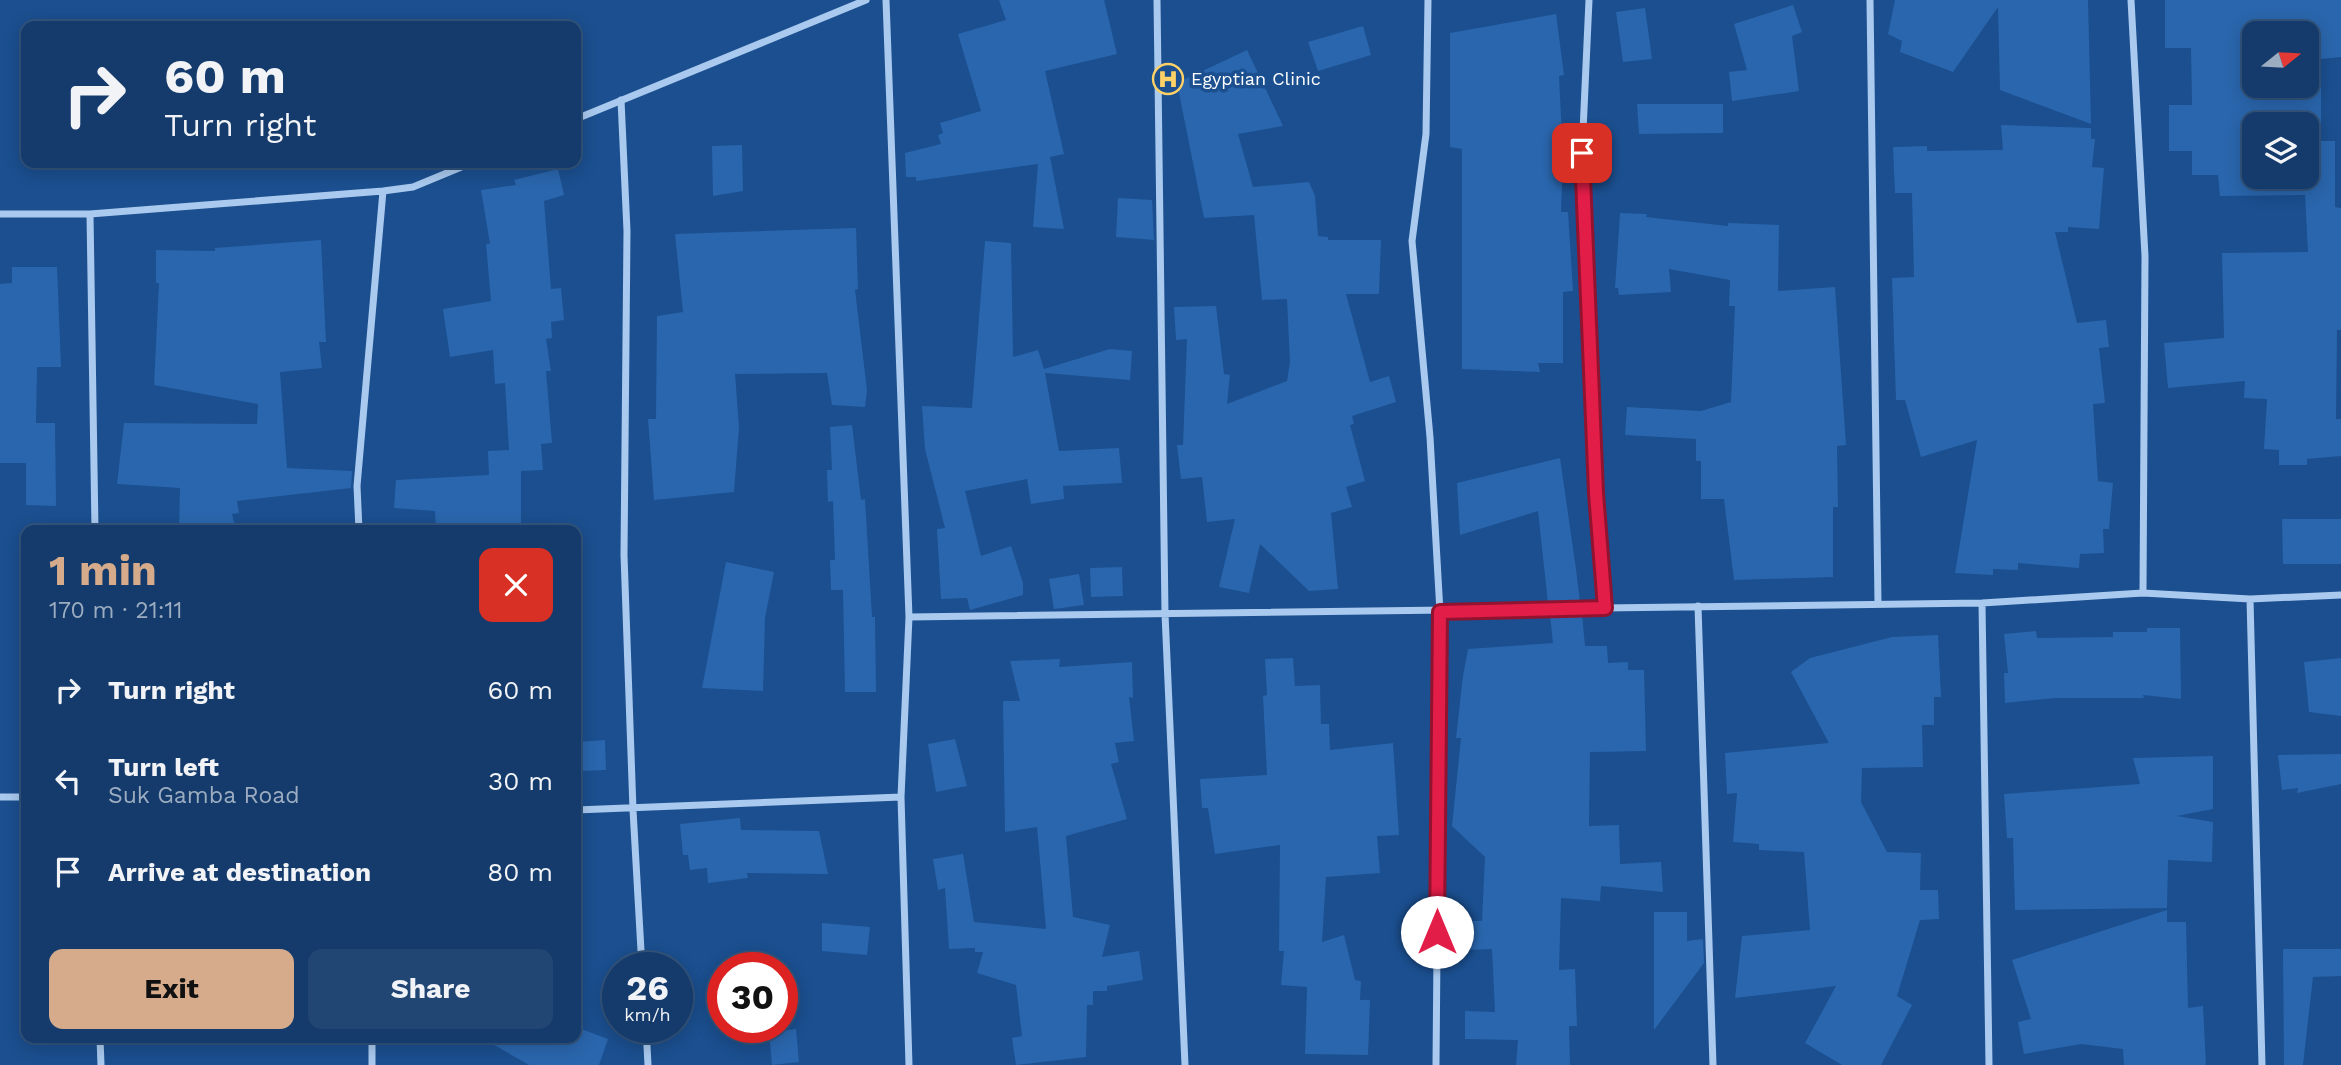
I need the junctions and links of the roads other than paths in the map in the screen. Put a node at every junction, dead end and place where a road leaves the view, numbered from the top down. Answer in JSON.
{"nodes":[{"id":1,"x":866,"y":0,"type":"edge"},
{"id":2,"x":886,"y":0,"type":"edge"},
{"id":3,"x":1157,"y":0,"type":"edge"},
{"id":4,"x":1428,"y":0,"type":"edge"},
{"id":5,"x":1589,"y":0,"type":"edge"},
{"id":6,"x":1870,"y":0,"type":"edge"},
{"id":7,"x":2132,"y":0,"type":"edge"},
{"id":8,"x":621,"y":100,"type":"junction"},
{"id":9,"x":581,"y":117,"type":"edge"},
{"id":10,"x":459,"y":168,"type":"edge"},
{"id":11,"x":383,"y":191,"type":"junction"},
{"id":12,"x":0,"y":214,"type":"edge"},
{"id":13,"x":90,"y":214,"type":"junction"},
{"id":14,"x":95,"y":525,"type":"edge"},
{"id":15,"x":359,"y":525,"type":"edge"},
{"id":16,"x":2143,"y":593,"type":"junction"},
{"id":17,"x":2341,"y":596,"type":"edge"},
{"id":18,"x":2250,"y":599,"type":"junction"},
{"id":19,"x":1982,"y":603,"type":"junction"},
{"id":20,"x":1878,"y":604,"type":"junction"},
{"id":21,"x":1698,"y":606,"type":"junction"},
{"id":22,"x":1605,"y":608,"type":"junction"},
{"id":23,"x":1440,"y":612,"type":"junction"},
{"id":24,"x":1165,"y":614,"type":"junction"},
{"id":25,"x":909,"y":617,"type":"junction"},
{"id":26,"x":0,"y":797,"type":"edge"},
{"id":27,"x":21,"y":797,"type":"edge"},
{"id":28,"x":901,"y":797,"type":"junction"},
{"id":29,"x":581,"y":810,"type":"edge"},
{"id":30,"x":633,"y":810,"type":"junction"},
{"id":31,"x":641,"y":952,"type":"edge"},
{"id":32,"x":100,"y":1043,"type":"edge"},
{"id":33,"x":372,"y":1043,"type":"edge"},
{"id":34,"x":647,"y":1043,"type":"edge"},
{"id":35,"x":101,"y":1065,"type":"edge"},
{"id":36,"x":372,"y":1065,"type":"edge"},
{"id":37,"x":648,"y":1065,"type":"edge"},
{"id":38,"x":909,"y":1065,"type":"edge"},
{"id":39,"x":1185,"y":1065,"type":"edge"},
{"id":40,"x":1436,"y":1065,"type":"edge"},
{"id":41,"x":1713,"y":1065,"type":"edge"},
{"id":42,"x":1989,"y":1065,"type":"edge"},
{"id":43,"x":2262,"y":1065,"type":"edge"}],
"edges":[{"from":1,"to":8,"type":"street"},
{"from":2,"to":25,"type":"street"},
{"from":3,"to":24,"type":"street"},
{"from":4,"to":23,"type":"street"},
{"from":5,"to":22,"type":"street"},
{"from":6,"to":20,"type":"street"},
{"from":7,"to":16,"type":"street"},
{"from":8,"to":9,"type":"street"},
{"from":8,"to":30,"type":"street"},
{"from":10,"to":11,"type":"street"},
{"from":11,"to":13,"type":"street"},
{"from":11,"to":15,"type":"street"},
{"from":12,"to":13,"type":"street"},
{"from":13,"to":14,"type":"street"},
{"from":16,"to":18,"type":"street"},
{"from":16,"to":19,"type":"street"},
{"from":17,"to":18,"type":"street"},
{"from":18,"to":43,"type":"street"},
{"from":19,"to":20,"type":"street"},
{"from":19,"to":42,"type":"street"},
{"from":20,"to":21,"type":"street"},
{"from":21,"to":22,"type":"street"},
{"from":21,"to":41,"type":"street"},
{"from":22,"to":23,"type":"street"},
{"from":23,"to":24,"type":"street"},
{"from":23,"to":40,"type":"street"},
{"from":24,"to":25,"type":"street"},
{"from":24,"to":39,"type":"street"},
{"from":25,"to":28,"type":"street"},
{"from":26,"to":27,"type":"street"},
{"from":28,"to":30,"type":"street"},
{"from":28,"to":38,"type":"street"},
{"from":29,"to":30,"type":"street"},
{"from":30,"to":31,"type":"street"},
{"from":32,"to":35,"type":"street"},
{"from":33,"to":36,"type":"street"},
{"from":34,"to":37,"type":"street"}]}
